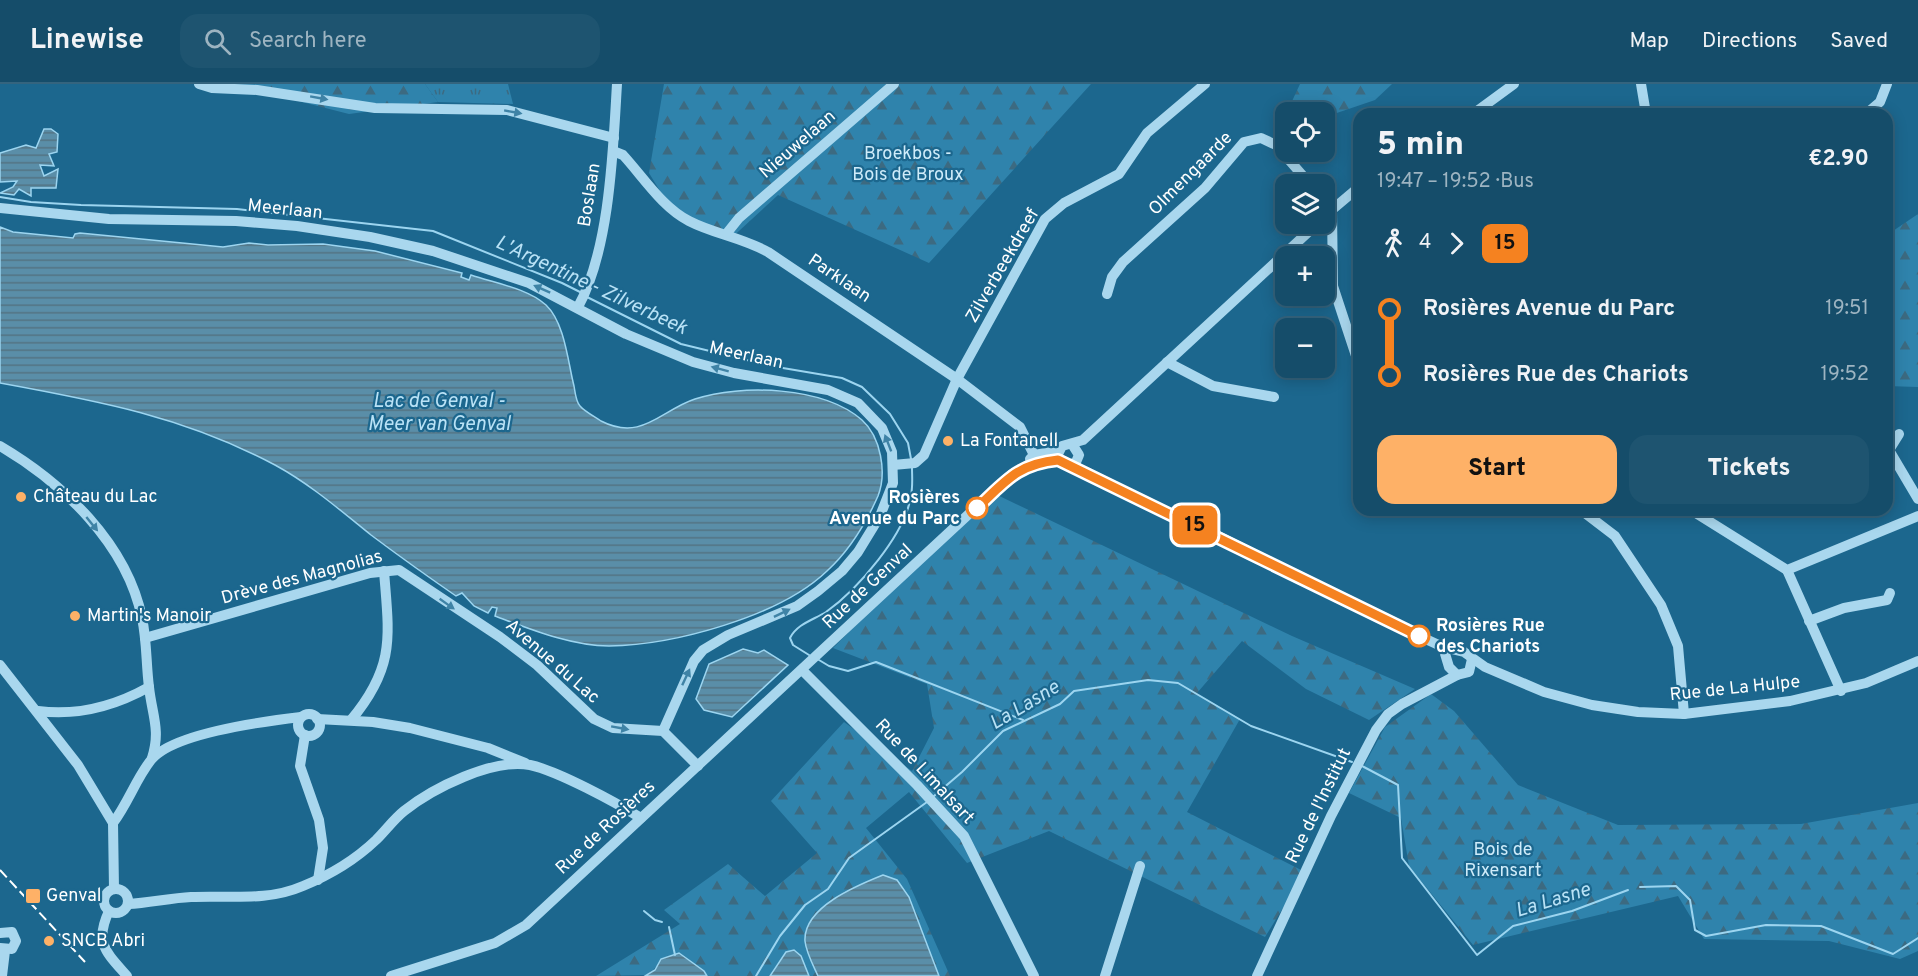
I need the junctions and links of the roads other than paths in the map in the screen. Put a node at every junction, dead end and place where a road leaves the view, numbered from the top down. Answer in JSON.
{"nodes":[{"id":1,"x":199,"y":84,"type":"edge"},
{"id":2,"x":617,"y":84,"type":"edge"},
{"id":3,"x":894,"y":84,"type":"edge"},
{"id":4,"x":1204,"y":84,"type":"edge"},
{"id":5,"x":1514,"y":84,"type":"edge"},
{"id":6,"x":1641,"y":84,"type":"edge"},
{"id":7,"x":1887,"y":84,"type":"edge"},
{"id":8,"x":1481,"y":108,"type":"edge"},
{"id":9,"x":1645,"y":108,"type":"edge"},
{"id":10,"x":1873,"y":108,"type":"edge"},
{"id":11,"x":614,"y":138,"type":"junction"},
{"id":12,"x":613,"y":150,"type":"junction"},
{"id":13,"x":1301,"y":174,"type":"edge"},
{"id":14,"x":1353,"y":191,"type":"edge"},
{"id":15,"x":1335,"y":204,"type":"edge"},
{"id":16,"x":0,"y":208,"type":"edge"},
{"id":17,"x":727,"y":233,"type":"junction"},
{"id":18,"x":1306,"y":234,"type":"edge"},
{"id":19,"x":1329,"y":234,"type":"edge"},
{"id":20,"x":1107,"y":294,"type":"dead end"},
{"id":21,"x":582,"y":298,"type":"junction"},
{"id":22,"x":1353,"y":347,"type":"edge"},
{"id":23,"x":1167,"y":362,"type":"junction"},
{"id":24,"x":957,"y":379,"type":"junction"},
{"id":25,"x":1274,"y":398,"type":"dead end"},
{"id":26,"x":1899,"y":434,"type":"dead end"},
{"id":27,"x":1893,"y":444,"type":"edge"},
{"id":28,"x":0,"y":446,"type":"edge"},
{"id":29,"x":1034,"y":455,"type":"junction"},
{"id":30,"x":1074,"y":455,"type":"junction"},
{"id":31,"x":1058,"y":456,"type":"junction"},
{"id":32,"x":1893,"y":457,"type":"edge"},
{"id":33,"x":904,"y":464,"type":"junction"},
{"id":34,"x":1023,"y":467,"type":"junction"},
{"id":35,"x":1918,"y":499,"type":"edge"},
{"id":36,"x":1589,"y":516,"type":"edge"},
{"id":37,"x":1701,"y":516,"type":"edge"},
{"id":38,"x":1918,"y":516,"type":"edge"},
{"id":39,"x":399,"y":570,"type":"joint"},
{"id":40,"x":1787,"y":570,"type":"junction"},
{"id":41,"x":384,"y":571,"type":"junction"},
{"id":42,"x":1890,"y":592,"type":"dead end"},
{"id":43,"x":1809,"y":621,"type":"junction"},
{"id":44,"x":145,"y":638,"type":"junction"},
{"id":45,"x":1443,"y":647,"type":"junction"},
{"id":46,"x":1457,"y":651,"type":"junction"},
{"id":47,"x":815,"y":658,"type":"joint"},
{"id":48,"x":1918,"y":662,"type":"edge"},
{"id":49,"x":1449,"y":663,"type":"junction"},
{"id":50,"x":1472,"y":664,"type":"junction"},
{"id":51,"x":0,"y":665,"type":"edge"},
{"id":52,"x":802,"y":670,"type":"junction"},
{"id":53,"x":1457,"y":675,"type":"junction"},
{"id":54,"x":1445,"y":679,"type":"junction"},
{"id":55,"x":1841,"y":691,"type":"junction"},
{"id":56,"x":149,"y":692,"type":"junction"},
{"id":57,"x":38,"y":711,"type":"junction"},
{"id":58,"x":1684,"y":714,"type":"junction"},
{"id":59,"x":351,"y":720,"type":"junction"},
{"id":60,"x":308,"y":729,"type":"junction"},
{"id":61,"x":663,"y":731,"type":"junction"},
{"id":62,"x":152,"y":758,"type":"junction"},
{"id":63,"x":528,"y":765,"type":"junction"},
{"id":64,"x":698,"y":766,"type":"junction"},
{"id":65,"x":641,"y":818,"type":"junction"},
{"id":66,"x":113,"y":823,"type":"junction"},
{"id":67,"x":1140,"y":866,"type":"dead end"},
{"id":68,"x":318,"y":879,"type":"junction"},
{"id":69,"x":114,"y":889,"type":"junction"},
{"id":70,"x":128,"y":904,"type":"junction"},
{"id":71,"x":110,"y":911,"type":"junction"},
{"id":72,"x":0,"y":933,"type":"edge"},
{"id":73,"x":3,"y":950,"type":"edge"},
{"id":74,"x":2,"y":976,"type":"edge"},
{"id":75,"x":127,"y":976,"type":"edge"},
{"id":76,"x":392,"y":976,"type":"edge"},
{"id":77,"x":1034,"y":976,"type":"edge"},
{"id":78,"x":1105,"y":976,"type":"edge"},
{"id":79,"x":1257,"y":976,"type":"edge"}],
"edges":[{"from":1,"to":11,"type":"street","one_way":true},
{"from":2,"to":11,"type":"street","name":"Boslaan"},
{"from":3,"to":17,"type":"street","name":"Nieuwelaan"},
{"from":4,"to":24,"type":"street","name":"Zilverbeekdreef"},
{"from":5,"to":8,"type":"street"},
{"from":6,"to":9,"type":"street"},
{"from":7,"to":10,"type":"street"},
{"from":11,"to":12,"type":"street","name":"Boslaan"},
{"from":12,"to":17,"type":"street","name":"Parklaan"},
{"from":12,"to":21,"type":"street","name":"Boslaan"},
{"from":13,"to":20,"type":"street","name":"Olmengaarde"},
{"from":14,"to":15,"type":"street"},
{"from":21,"to":16,"type":"street","name":"Meerlaan","one_way":true},
{"from":17,"to":24,"type":"street","name":"Parklaan"},
{"from":18,"to":23,"type":"street"},
{"from":19,"to":22,"type":"street"},
{"from":33,"to":21,"type":"street","name":"Meerlaan","one_way":true},
{"from":23,"to":25,"type":"street"},
{"from":23,"to":30,"type":"street"},
{"from":24,"to":29,"type":"street","name":"Parklaan"},
{"from":24,"to":33,"type":"street","name":"Zilverbeekdreef"},
{"from":26,"to":27,"type":"street"},
{"from":28,"to":44,"type":"street","one_way":true},
{"from":29,"to":31,"type":"street"},
{"from":29,"to":34,"type":"street","name":"Rue de Genval"},
{"from":30,"to":31,"type":"street"},
{"from":30,"to":31,"type":"street"},
{"from":30,"to":45,"type":"street"},
{"from":31,"to":34,"type":"street","name":"Rue de Genval"},
{"from":32,"to":35,"type":"street"},
{"from":61,"to":33,"type":"street","name":"Meerlaan","one_way":true},
{"from":34,"to":47,"type":"street","name":"Rue de Genval"},
{"from":36,"to":58,"type":"street"},
{"from":37,"to":40,"type":"street"},
{"from":38,"to":40,"type":"street"},
{"from":39,"to":41,"type":"street","name":"Drève des Magnolias"},
{"from":39,"to":61,"type":"street","name":"Avenue du Lac","one_way":true},
{"from":40,"to":43,"type":"street"},
{"from":41,"to":44,"type":"street","name":"Drève des Magnolias"},
{"from":41,"to":59,"type":"street"},
{"from":42,"to":43,"type":"street"},
{"from":43,"to":55,"type":"street"},
{"from":44,"to":56,"type":"street"},
{"from":45,"to":46,"type":"street"},
{"from":45,"to":49,"type":"street"},
{"from":46,"to":49,"type":"street"},
{"from":46,"to":50,"type":"street"},
{"from":47,"to":52,"type":"street","name":"Rue de Rosières"},
{"from":48,"to":55,"type":"street","name":"Rue de La Hulpe"},
{"from":49,"to":53,"type":"street"},
{"from":49,"to":54,"type":"street"},
{"from":50,"to":53,"type":"street"},
{"from":50,"to":58,"type":"street","name":"Rue de La Hulpe"},
{"from":51,"to":57,"type":"street"},
{"from":52,"to":64,"type":"street","name":"Rue de Rosières"},
{"from":52,"to":77,"type":"street","name":"Rue de Limalsart"},
{"from":53,"to":54,"type":"street","name":"Rue de l'Institut"},
{"from":54,"to":79,"type":"street","name":"Rue de l'Institut"},
{"from":55,"to":58,"type":"street","name":"Rue de La Hulpe"},
{"from":56,"to":57,"type":"street"},
{"from":56,"to":62,"type":"street"},
{"from":57,"to":66,"type":"street"},
{"from":59,"to":60,"type":"street"},
{"from":59,"to":63,"type":"street"},
{"from":60,"to":62,"type":"street"},
{"from":60,"to":68,"type":"street"},
{"from":61,"to":64,"type":"street"},
{"from":62,"to":66,"type":"street"},
{"from":63,"to":65,"type":"street"},
{"from":63,"to":68,"type":"street"},
{"from":64,"to":65,"type":"street","name":"Rue de Rosières"},
{"from":65,"to":76,"type":"street","name":"Rue de Rosières"},
{"from":66,"to":69,"type":"street"},
{"from":67,"to":78,"type":"street"},
{"from":68,"to":70,"type":"street"},
{"from":69,"to":70,"type":"street"},
{"from":69,"to":71,"type":"street"},
{"from":70,"to":71,"type":"street"},
{"from":71,"to":75,"type":"street"},
{"from":72,"to":73,"type":"street"},
{"from":73,"to":74,"type":"street"}]}
